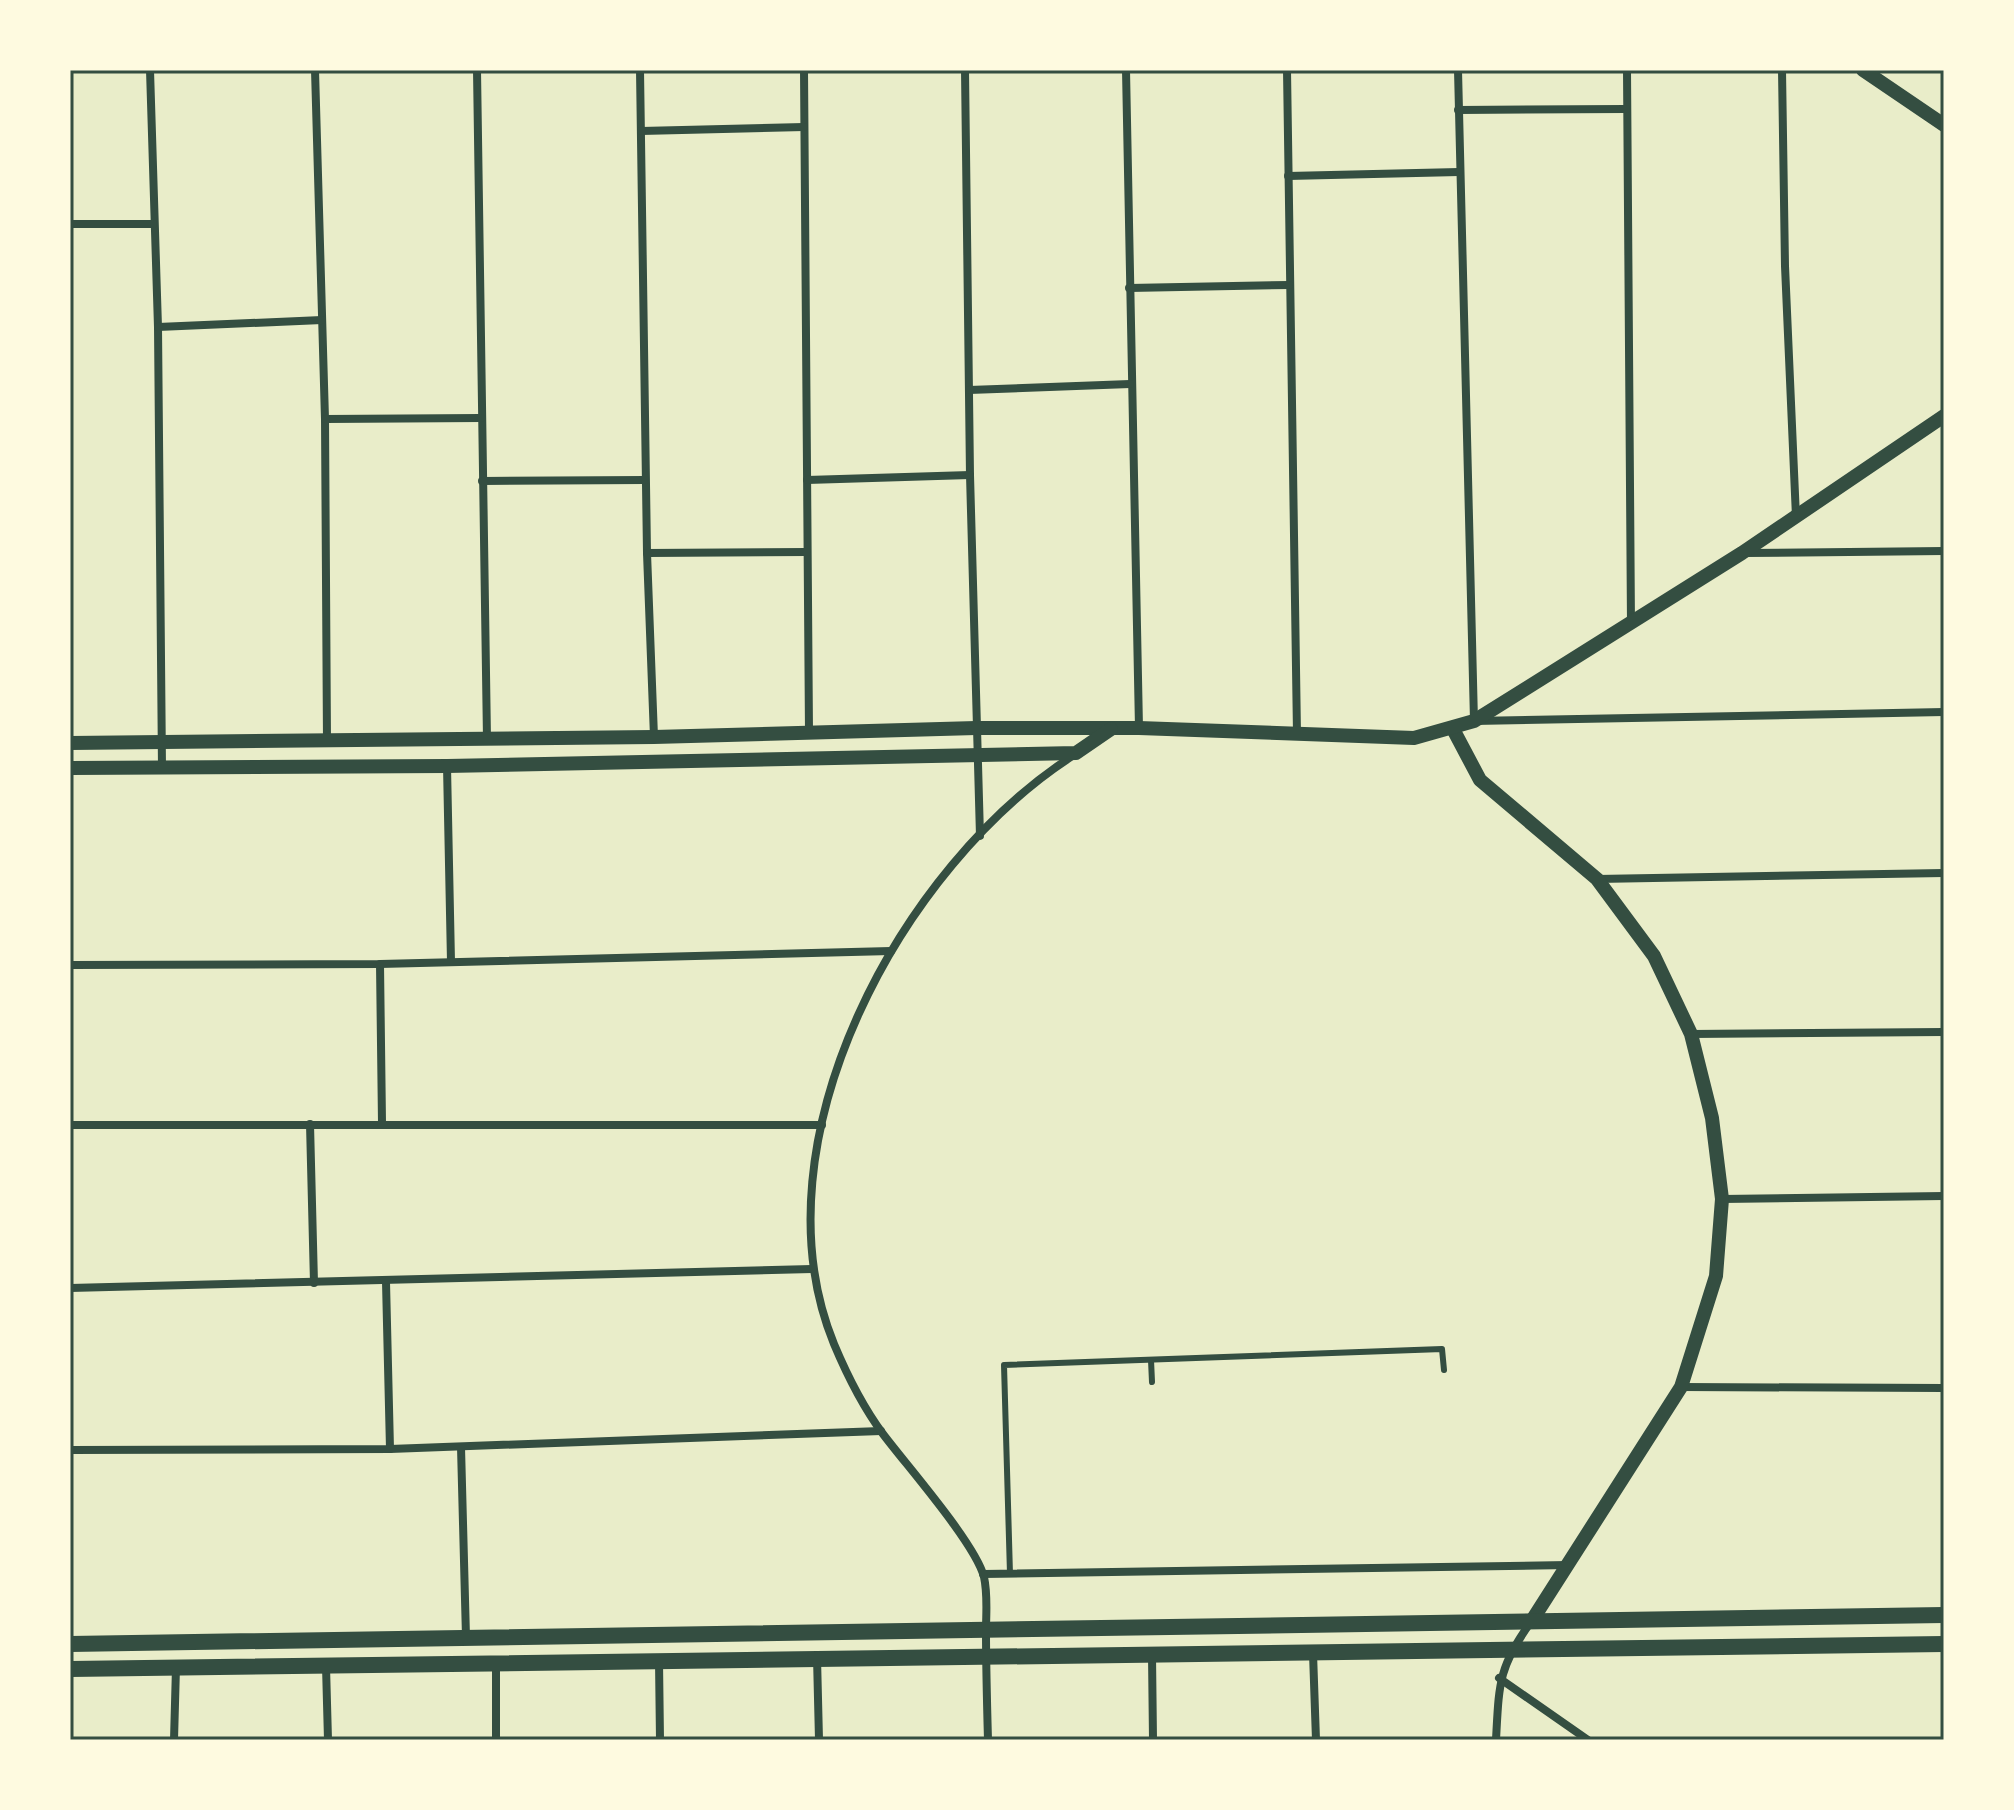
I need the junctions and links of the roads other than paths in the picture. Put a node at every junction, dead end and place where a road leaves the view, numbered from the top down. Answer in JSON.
{"nodes":[{"id":1,"x":150,"y":70,"type":"edge"},
{"id":2,"x":315,"y":70,"type":"edge"},
{"id":3,"x":477,"y":70,"type":"edge"},
{"id":4,"x":640,"y":70,"type":"edge"},
{"id":5,"x":804,"y":70,"type":"edge"},
{"id":6,"x":965,"y":70,"type":"edge"},
{"id":7,"x":1126,"y":70,"type":"edge"},
{"id":8,"x":1287,"y":70,"type":"edge"},
{"id":9,"x":1458,"y":70,"type":"edge"},
{"id":10,"x":1627,"y":70,"type":"edge"},
{"id":11,"x":1782,"y":70,"type":"edge"},
{"id":12,"x":1863,"y":70,"type":"edge"},
{"id":13,"x":1626,"y":109,"type":"junction"},
{"id":14,"x":1458,"y":110,"type":"junction"},
{"id":15,"x":1944,"y":125,"type":"edge"},
{"id":16,"x":804,"y":127,"type":"junction"},
{"id":17,"x":641,"y":131,"type":"junction"},
{"id":18,"x":1459,"y":172,"type":"junction"},
{"id":19,"x":1288,"y":176,"type":"junction"},
{"id":20,"x":70,"y":224,"type":"edge"},
{"id":21,"x":153,"y":224,"type":"junction"},
{"id":22,"x":1289,"y":285,"type":"junction"},
{"id":23,"x":1129,"y":288,"type":"junction"},
{"id":24,"x":322,"y":320,"type":"junction"},
{"id":25,"x":158,"y":327,"type":"junction"},
{"id":26,"x":1130,"y":384,"type":"junction"},
{"id":27,"x":969,"y":390,"type":"junction"},
{"id":28,"x":1944,"y":416,"type":"edge"},
{"id":29,"x":481,"y":418,"type":"junction"},
{"id":30,"x":325,"y":419,"type":"junction"},
{"id":31,"x":970,"y":475,"type":"junction"},
{"id":32,"x":645,"y":480,"type":"junction"},
{"id":33,"x":807,"y":480,"type":"junction"},
{"id":34,"x":482,"y":481,"type":"junction"},
{"id":35,"x":1796,"y":518,"type":"junction"},
{"id":36,"x":1944,"y":551,"type":"edge"},
{"id":37,"x":807,"y":552,"type":"junction"},
{"id":38,"x":647,"y":553,"type":"junction"},
{"id":39,"x":1742,"y":553,"type":"junction"},
{"id":40,"x":1631,"y":625,"type":"junction"},
{"id":41,"x":1944,"y":712,"type":"edge"},
{"id":42,"x":1474,"y":721,"type":"junction"},
{"id":43,"x":976,"y":728,"type":"junction"},
{"id":44,"x":1139,"y":728,"type":"junction"},
{"id":45,"x":1111,"y":729,"type":"junction"},
{"id":46,"x":1453,"y":729,"type":"junction"},
{"id":47,"x":809,"y":732,"type":"junction"},
{"id":48,"x":1297,"y":734,"type":"junction"},
{"id":49,"x":654,"y":737,"type":"junction"},
{"id":50,"x":487,"y":739,"type":"junction"},
{"id":51,"x":327,"y":741,"type":"junction"},
{"id":52,"x":70,"y":743,"type":"edge"},
{"id":53,"x":161,"y":743,"type":"junction"},
{"id":54,"x":1076,"y":753,"type":"junction"},
{"id":55,"x":977,"y":755,"type":"junction"},
{"id":56,"x":447,"y":766,"type":"junction"},
{"id":57,"x":70,"y":768,"type":"edge"},
{"id":58,"x":162,"y":768,"type":"junction"},
{"id":59,"x":980,"y":836,"type":"junction"},
{"id":60,"x":1944,"y":873,"type":"edge"},
{"id":61,"x":1597,"y":879,"type":"junction"},
{"id":62,"x":891,"y":951,"type":"junction"},
{"id":63,"x":451,"y":962,"type":"junction"},
{"id":64,"x":380,"y":964,"type":"junction"},
{"id":65,"x":70,"y":965,"type":"edge"},
{"id":66,"x":1944,"y":1032,"type":"edge"},
{"id":67,"x":1691,"y":1034,"type":"junction"},
{"id":68,"x":382,"y":1123,"type":"junction"},
{"id":69,"x":310,"y":1124,"type":"junction"},
{"id":70,"x":70,"y":1125,"type":"edge"},
{"id":71,"x":822,"y":1125,"type":"junction"},
{"id":72,"x":1944,"y":1196,"type":"edge"},
{"id":73,"x":1722,"y":1199,"type":"junction"},
{"id":74,"x":812,"y":1269,"type":"junction"},
{"id":75,"x":386,"y":1282,"type":"junction"},
{"id":76,"x":314,"y":1283,"type":"junction"},
{"id":77,"x":70,"y":1288,"type":"edge"},
{"id":78,"x":1151,"y":1360,"type":"junction"},
{"id":79,"x":1444,"y":1370,"type":"dead end"},
{"id":80,"x":1152,"y":1382,"type":"dead end"},
{"id":81,"x":1681,"y":1387,"type":"junction"},
{"id":82,"x":1944,"y":1388,"type":"edge"},
{"id":83,"x":881,"y":1431,"type":"junction"},
{"id":84,"x":461,"y":1447,"type":"junction"},
{"id":85,"x":390,"y":1449,"type":"junction"},
{"id":86,"x":70,"y":1450,"type":"edge"},
{"id":87,"x":1568,"y":1565,"type":"junction"},
{"id":88,"x":983,"y":1574,"type":"junction"},
{"id":89,"x":1010,"y":1574,"type":"junction"},
{"id":90,"x":1944,"y":1615,"type":"edge"},
{"id":91,"x":1531,"y":1622,"type":"junction"},
{"id":92,"x":986,"y":1630,"type":"junction"},
{"id":93,"x":466,"y":1637,"type":"junction"},
{"id":94,"x":70,"y":1644,"type":"edge"},
{"id":95,"x":1944,"y":1644,"type":"edge"},
{"id":96,"x":1511,"y":1649,"type":"junction"},
{"id":97,"x":1313,"y":1653,"type":"junction"},
{"id":98,"x":987,"y":1655,"type":"junction"},
{"id":99,"x":1152,"y":1655,"type":"junction"},
{"id":100,"x":817,"y":1657,"type":"junction"},
{"id":101,"x":659,"y":1659,"type":"junction"},
{"id":102,"x":496,"y":1661,"type":"junction"},
{"id":103,"x":326,"y":1666,"type":"junction"},
{"id":104,"x":176,"y":1667,"type":"junction"},
{"id":105,"x":70,"y":1669,"type":"edge"},
{"id":106,"x":1499,"y":1678,"type":"junction"},
{"id":107,"x":174,"y":1740,"type":"edge"},
{"id":108,"x":328,"y":1740,"type":"edge"},
{"id":109,"x":496,"y":1740,"type":"edge"},
{"id":110,"x":660,"y":1740,"type":"edge"},
{"id":111,"x":819,"y":1740,"type":"edge"},
{"id":112,"x":988,"y":1740,"type":"edge"},
{"id":113,"x":1153,"y":1740,"type":"edge"},
{"id":114,"x":1316,"y":1740,"type":"edge"},
{"id":115,"x":1496,"y":1740,"type":"edge"},
{"id":116,"x":1588,"y":1740,"type":"edge"}],
"edges":[{"from":1,"to":21,"type":"street"},
{"from":2,"to":24,"type":"street"},
{"from":3,"to":29,"type":"street"},
{"from":4,"to":17,"type":"street"},
{"from":5,"to":16,"type":"street"},
{"from":6,"to":27,"type":"street"},
{"from":7,"to":23,"type":"street"},
{"from":8,"to":19,"type":"street"},
{"from":9,"to":14,"type":"street"},
{"from":10,"to":13,"type":"street"},
{"from":11,"to":35,"type":"street"},
{"from":12,"to":15,"type":"street"},
{"from":13,"to":14,"type":"street"},
{"from":13,"to":40,"type":"street"},
{"from":14,"to":18,"type":"street"},
{"from":16,"to":17,"type":"street"},
{"from":16,"to":33,"type":"street"},
{"from":17,"to":32,"type":"street"},
{"from":18,"to":19,"type":"street"},
{"from":18,"to":42,"type":"street"},
{"from":19,"to":22,"type":"street"},
{"from":20,"to":21,"type":"street"},
{"from":21,"to":25,"type":"street"},
{"from":22,"to":23,"type":"street"},
{"from":22,"to":48,"type":"street"},
{"from":23,"to":26,"type":"street"},
{"from":24,"to":25,"type":"street"},
{"from":24,"to":30,"type":"street"},
{"from":25,"to":53,"type":"street"},
{"from":26,"to":27,"type":"street"},
{"from":26,"to":44,"type":"street"},
{"from":27,"to":31,"type":"street"},
{"from":28,"to":35,"type":"street"},
{"from":29,"to":30,"type":"street"},
{"from":29,"to":34,"type":"street"},
{"from":30,"to":51,"type":"street"},
{"from":31,"to":33,"type":"street"},
{"from":31,"to":43,"type":"street"},
{"from":32,"to":34,"type":"street"},
{"from":32,"to":38,"type":"street"},
{"from":33,"to":37,"type":"street"},
{"from":34,"to":50,"type":"street"},
{"from":35,"to":39,"type":"street"},
{"from":36,"to":39,"type":"street"},
{"from":37,"to":38,"type":"street"},
{"from":37,"to":47,"type":"street"},
{"from":38,"to":49,"type":"street"},
{"from":39,"to":40,"type":"street"},
{"from":40,"to":42,"type":"street"},
{"from":41,"to":42,"type":"street"},
{"from":42,"to":46,"type":"street"},
{"from":43,"to":45,"type":"street"},
{"from":43,"to":47,"type":"street"},
{"from":43,"to":55,"type":"street"},
{"from":44,"to":45,"type":"street"},
{"from":44,"to":48,"type":"street"},
{"from":45,"to":54,"type":"street"},
{"from":46,"to":48,"type":"street"},
{"from":46,"to":61,"type":"street"},
{"from":47,"to":49,"type":"street"},
{"from":49,"to":50,"type":"street"},
{"from":50,"to":51,"type":"street"},
{"from":51,"to":53,"type":"street"},
{"from":52,"to":53,"type":"street"},
{"from":53,"to":58,"type":"street"},
{"from":54,"to":55,"type":"street"},
{"from":54,"to":59,"type":"street"},
{"from":55,"to":56,"type":"street"},
{"from":55,"to":59,"type":"street"},
{"from":56,"to":58,"type":"street"},
{"from":56,"to":63,"type":"street"},
{"from":57,"to":58,"type":"street"},
{"from":59,"to":62,"type":"street"},
{"from":60,"to":61,"type":"street"},
{"from":61,"to":67,"type":"street"},
{"from":62,"to":63,"type":"street"},
{"from":62,"to":71,"type":"street"},
{"from":63,"to":64,"type":"street"},
{"from":64,"to":65,"type":"street"},
{"from":64,"to":68,"type":"street"},
{"from":66,"to":67,"type":"street"},
{"from":67,"to":73,"type":"street"},
{"from":68,"to":69,"type":"street"},
{"from":68,"to":71,"type":"street"},
{"from":69,"to":70,"type":"street"},
{"from":69,"to":76,"type":"street"},
{"from":71,"to":74,"type":"street"},
{"from":72,"to":73,"type":"street"},
{"from":73,"to":81,"type":"street"},
{"from":74,"to":75,"type":"street"},
{"from":74,"to":83,"type":"street"},
{"from":75,"to":76,"type":"street"},
{"from":75,"to":85,"type":"street"},
{"from":76,"to":77,"type":"street"},
{"from":78,"to":79,"type":"lane"},
{"from":78,"to":80,"type":"lane"},
{"from":78,"to":89,"type":"lane"},
{"from":81,"to":82,"type":"street"},
{"from":81,"to":87,"type":"street"},
{"from":83,"to":84,"type":"street"},
{"from":83,"to":88,"type":"street"},
{"from":84,"to":85,"type":"street"},
{"from":84,"to":93,"type":"street"},
{"from":85,"to":86,"type":"street"},
{"from":87,"to":89,"type":"street"},
{"from":87,"to":91,"type":"street"},
{"from":88,"to":89,"type":"street"},
{"from":88,"to":92,"type":"street"},
{"from":90,"to":91,"type":"main road"},
{"from":91,"to":92,"type":"main road"},
{"from":91,"to":96,"type":"street"},
{"from":92,"to":93,"type":"main road"},
{"from":92,"to":98,"type":"street"},
{"from":93,"to":94,"type":"main road"},
{"from":95,"to":96,"type":"main road"},
{"from":96,"to":97,"type":"main road"},
{"from":96,"to":106,"type":"street"},
{"from":97,"to":99,"type":"main road"},
{"from":97,"to":114,"type":"street"},
{"from":98,"to":99,"type":"main road"},
{"from":98,"to":100,"type":"main road"},
{"from":98,"to":112,"type":"street"},
{"from":99,"to":113,"type":"street"},
{"from":100,"to":101,"type":"main road"},
{"from":100,"to":111,"type":"street"},
{"from":101,"to":102,"type":"main road"},
{"from":101,"to":110,"type":"street"},
{"from":102,"to":103,"type":"main road"},
{"from":102,"to":109,"type":"street"},
{"from":103,"to":104,"type":"main road"},
{"from":103,"to":108,"type":"street"},
{"from":104,"to":105,"type":"main road"},
{"from":104,"to":107,"type":"street"},
{"from":106,"to":115,"type":"street"},
{"from":106,"to":116,"type":"street"}]}
